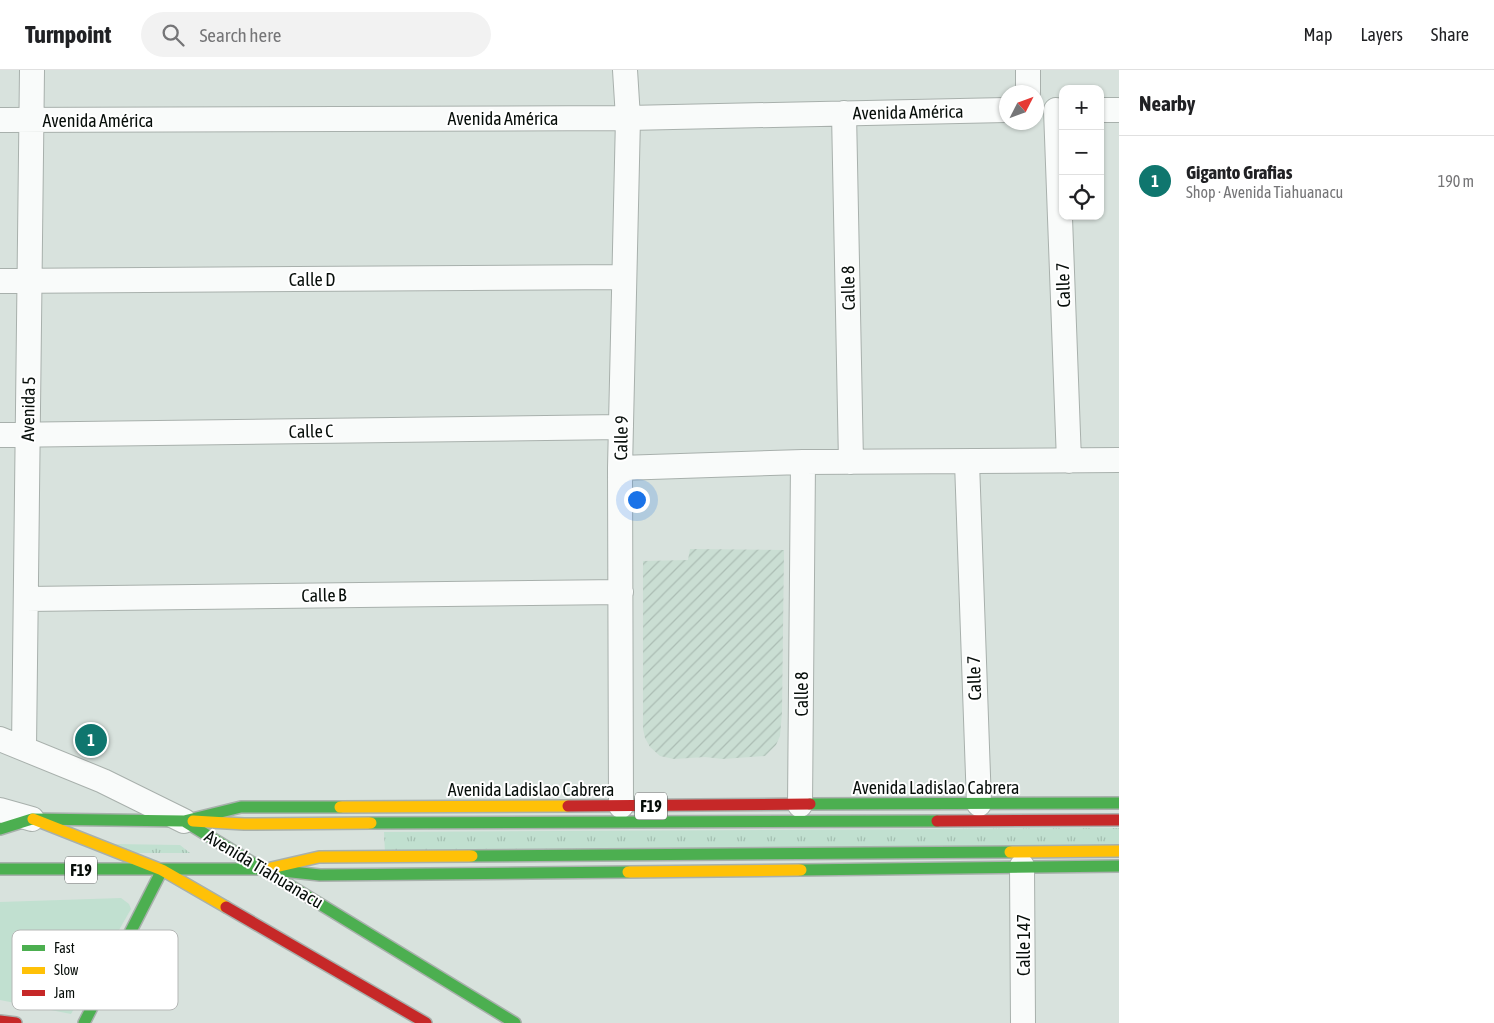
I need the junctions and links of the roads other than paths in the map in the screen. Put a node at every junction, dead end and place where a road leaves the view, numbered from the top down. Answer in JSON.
{"nodes":[{"id":1,"x":32,"y":70,"type":"edge"},
{"id":2,"x":625,"y":70,"type":"edge"},
{"id":3,"x":1028,"y":70,"type":"edge"},
{"id":4,"x":1028,"y":85,"type":"edge"},
{"id":5,"x":999,"y":110,"type":"edge"},
{"id":6,"x":1052,"y":110,"type":"edge"},
{"id":7,"x":1104,"y":110,"type":"edge"},
{"id":8,"x":1119,"y":110,"type":"edge"},
{"id":9,"x":844,"y":113,"type":"junction"},
{"id":10,"x":628,"y":118,"type":"junction"},
{"id":11,"x":0,"y":120,"type":"edge"},
{"id":12,"x":31,"y":120,"type":"junction"},
{"id":13,"x":624,"y":277,"type":"junction"},
{"id":14,"x":0,"y":281,"type":"edge"},
{"id":15,"x":30,"y":281,"type":"junction"},
{"id":16,"x":621,"y":427,"type":"junction"},
{"id":17,"x":0,"y":435,"type":"edge"},
{"id":18,"x":28,"y":435,"type":"junction"},
{"id":19,"x":1119,"y":460,"type":"edge"},
{"id":20,"x":1069,"y":461,"type":"junction"},
{"id":21,"x":803,"y":462,"type":"junction"},
{"id":22,"x":851,"y":462,"type":"junction"},
{"id":23,"x":967,"y":462,"type":"junction"},
{"id":24,"x":620,"y":468,"type":"junction"},
{"id":25,"x":621,"y":592,"type":"junction"},
{"id":26,"x":26,"y":599,"type":"junction"},
{"id":27,"x":0,"y":739,"type":"edge"},
{"id":28,"x":24,"y":748,"type":"junction"},
{"id":29,"x":1119,"y":803,"type":"edge"},
{"id":30,"x":979,"y":804,"type":"junction"},
{"id":31,"x":800,"y":805,"type":"junction"},
{"id":32,"x":621,"y":806,"type":"junction"},
{"id":33,"x":0,"y":810,"type":"edge"},
{"id":34,"x":0,"y":816,"type":"edge"},
{"id":35,"x":32,"y":819,"type":"junction"},
{"id":36,"x":184,"y":820,"type":"junction"},
{"id":37,"x":1119,"y":820,"type":"edge"},
{"id":38,"x":0,"y":829,"type":"edge"},
{"id":39,"x":1119,"y":852,"type":"edge"},
{"id":40,"x":1022,"y":866,"type":"junction"},
{"id":41,"x":1119,"y":866,"type":"edge"},
{"id":42,"x":0,"y":869,"type":"edge"},
{"id":43,"x":264,"y":869,"type":"junction"},
{"id":44,"x":162,"y":870,"type":"junction"},
{"id":45,"x":131,"y":930,"type":"edge"},
{"id":46,"x":91,"y":1010,"type":"edge"},
{"id":47,"x":0,"y":1021,"type":"edge"},
{"id":48,"x":16,"y":1023,"type":"edge"},
{"id":49,"x":84,"y":1023,"type":"edge"},
{"id":50,"x":426,"y":1023,"type":"edge"},
{"id":51,"x":515,"y":1023,"type":"edge"},
{"id":52,"x":1023,"y":1023,"type":"edge"}],
"edges":[{"from":1,"to":12,"type":"street","name":"Avenida 5"},
{"from":2,"to":10,"type":"street","name":"Calle 9"},
{"from":3,"to":4,"type":"street"},
{"from":5,"to":9,"type":"street","name":"Avenida América"},
{"from":6,"to":20,"type":"street","name":"Calle 7"},
{"from":7,"to":8,"type":"street"},
{"from":9,"to":10,"type":"street","name":"Avenida América"},
{"from":9,"to":22,"type":"street","name":"Calle 8"},
{"from":10,"to":12,"type":"street","name":"Avenida América"},
{"from":10,"to":13,"type":"street","name":"Calle 9"},
{"from":11,"to":12,"type":"street","name":"Avenida América"},
{"from":12,"to":15,"type":"street","name":"Avenida 5"},
{"from":13,"to":15,"type":"street","name":"Calle D"},
{"from":13,"to":16,"type":"street","name":"Calle 9"},
{"from":14,"to":15,"type":"street","name":"Calle D"},
{"from":15,"to":18,"type":"street","name":"Avenida 5"},
{"from":16,"to":18,"type":"street","name":"Calle C"},
{"from":16,"to":24,"type":"street","name":"Calle 9"},
{"from":17,"to":18,"type":"street","name":"Calle C"},
{"from":18,"to":26,"type":"street","name":"Avenida 5"},
{"from":19,"to":20,"type":"street"},
{"from":20,"to":23,"type":"street"},
{"from":21,"to":22,"type":"street"},
{"from":21,"to":24,"type":"street"},
{"from":21,"to":31,"type":"street","name":"Calle 8"},
{"from":22,"to":23,"type":"street"},
{"from":23,"to":30,"type":"street","name":"Calle 7"},
{"from":24,"to":25,"type":"street","name":"Calle 9"},
{"from":25,"to":26,"type":"street","name":"Calle B"},
{"from":25,"to":32,"type":"street","name":"Calle 9"},
{"from":26,"to":28,"type":"street","name":"Avenida 5"},
{"from":27,"to":28,"type":"street","name":"Avenida Tiahuanacu"},
{"from":28,"to":36,"type":"street","name":"Avenida Tiahuanacu"},
{"from":29,"to":30,"type":"main road","name":"Avenida Ladislao Cabrera","number":"F19"},
{"from":30,"to":31,"type":"main road","name":"Avenida Ladislao Cabrera","number":"F19"},
{"from":31,"to":32,"type":"main road","name":"Avenida Ladislao Cabrera","number":"F19"},
{"from":32,"to":36,"type":"main road","name":"Avenida Ladislao Cabrera","number":"F19"},
{"from":33,"to":35,"type":"street"},
{"from":34,"to":35,"type":"main road"},
{"from":35,"to":36,"type":"main road","name":"Avenida Ladislao Cabrera","number":"F19"},
{"from":35,"to":38,"type":"main road","name":"Avenida Ladislao Cabrera","number":"F19"},
{"from":35,"to":44,"type":"main road"},
{"from":36,"to":37,"type":"main road","name":"Avenida Ladislao Cabrera","number":"F19"},
{"from":36,"to":43,"type":"main road","name":"Avenida Tiahuanacu"},
{"from":39,"to":43,"type":"main road","number":"F19"},
{"from":40,"to":41,"type":"main road","number":"F19"},
{"from":40,"to":43,"type":"main road","number":"F19"},
{"from":40,"to":52,"type":"street","name":"Calle 147"},
{"from":42,"to":44,"type":"main road","number":"F19"},
{"from":43,"to":44,"type":"main road","number":"F19"},
{"from":43,"to":51,"type":"main road","name":"Avenida Tiahuanacu"},
{"from":44,"to":45,"type":"main road"},
{"from":44,"to":50,"type":"main road"},
{"from":46,"to":49,"type":"main road"},
{"from":47,"to":48,"type":"main road"}]}
